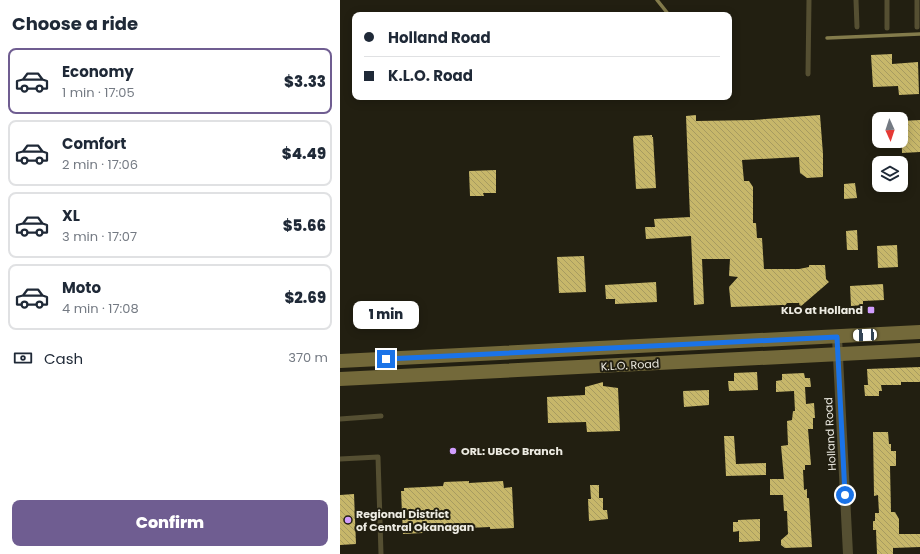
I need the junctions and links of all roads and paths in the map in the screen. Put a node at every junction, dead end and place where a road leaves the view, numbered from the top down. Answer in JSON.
{"nodes":[{"id":1,"x":809,"y":0,"type":"edge"},
{"id":2,"x":856,"y":0,"type":"edge"},
{"id":3,"x":887,"y":0,"type":"edge"},
{"id":4,"x":917,"y":0,"type":"edge"},
{"id":5,"x":857,"y":27,"type":"dead end"},
{"id":6,"x":917,"y":27,"type":"dead end"},
{"id":7,"x":887,"y":28,"type":"dead end"},
{"id":8,"x":808,"y":74,"type":"dead end"},
{"id":9,"x":920,"y":332,"type":"edge"},
{"id":10,"x":837,"y":337,"type":"junction"},
{"id":11,"x":920,"y":350,"type":"edge"},
{"id":12,"x":838,"y":354,"type":"junction"},
{"id":13,"x":340,"y":361,"type":"edge"},
{"id":14,"x":340,"y":379,"type":"edge"},
{"id":15,"x":381,"y":416,"type":"dead end"},
{"id":16,"x":340,"y":419,"type":"edge"},
{"id":17,"x":340,"y":459,"type":"edge"},
{"id":18,"x":382,"y":554,"type":"edge"},
{"id":19,"x":848,"y":554,"type":"edge"}],
"edges":[{"from":1,"to":8,"type":"lane"},
{"from":2,"to":5,"type":"lane"},
{"from":3,"to":7,"type":"lane"},
{"from":4,"to":6,"type":"lane"},
{"from":9,"to":10,"type":"main road","name":"K.L.O. Road"},
{"from":10,"to":12,"type":"street","name":"Holland Road"},
{"from":10,"to":13,"type":"main road","name":"K.L.O. Road"},
{"from":11,"to":12,"type":"main road","name":"K.L.O. Road"},
{"from":12,"to":14,"type":"main road","name":"K.L.O. Road"},
{"from":12,"to":19,"type":"street","name":"Holland Road"},
{"from":15,"to":16,"type":"lane"},
{"from":17,"to":18,"type":"lane"}]}
